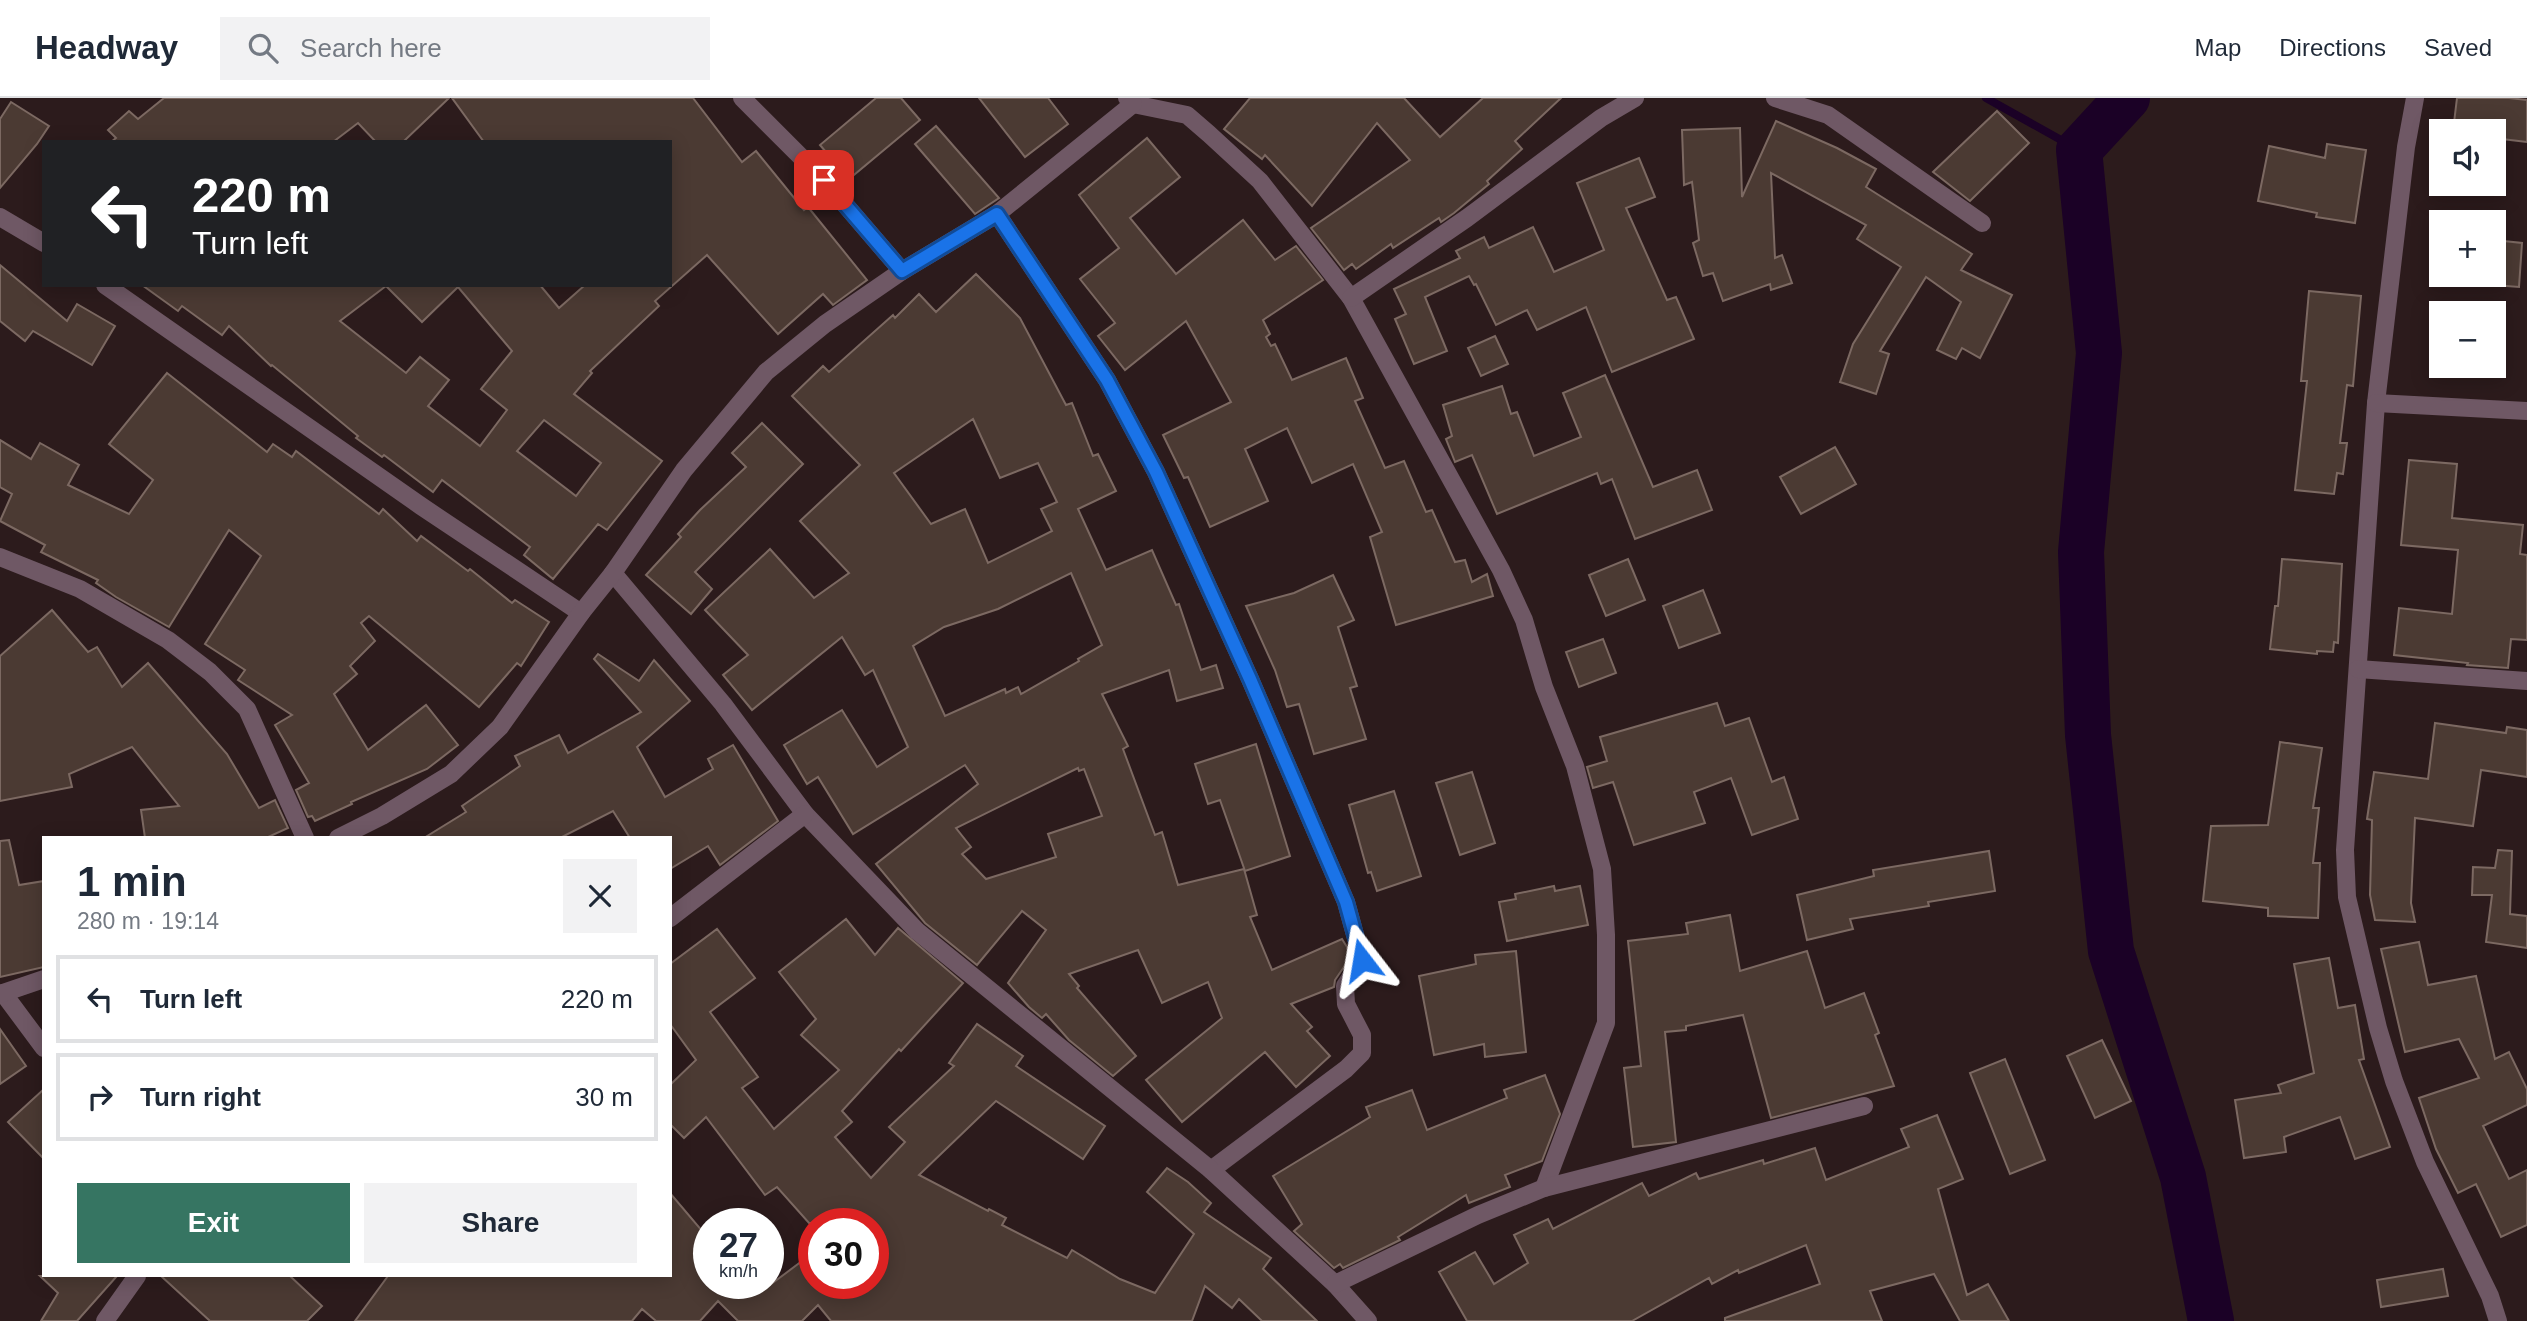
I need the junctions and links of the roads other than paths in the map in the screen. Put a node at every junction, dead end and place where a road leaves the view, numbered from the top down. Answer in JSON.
{"nodes":[{"id":1,"x":742,"y":98,"type":"edge"},
{"id":2,"x":1635,"y":98,"type":"edge"},
{"id":3,"x":1775,"y":98,"type":"edge"},
{"id":4,"x":2415,"y":98,"type":"edge"},
{"id":5,"x":1130,"y":101,"type":"edge"},
{"id":6,"x":997,"y":214,"type":"junction"},
{"id":7,"x":0,"y":217,"type":"edge"},
{"id":8,"x":1982,"y":223,"type":"dead end"},
{"id":9,"x":42,"y":242,"type":"edge"},
{"id":10,"x":902,"y":271,"type":"junction"},
{"id":11,"x":108,"y":287,"type":"edge"},
{"id":12,"x":1351,"y":298,"type":"junction"},
{"id":13,"x":2376,"y":403,"type":"junction"},
{"id":14,"x":2527,"y":411,"type":"edge"},
{"id":15,"x":0,"y":557,"type":"edge"},
{"id":16,"x":613,"y":573,"type":"junction"},
{"id":17,"x":581,"y":613,"type":"junction"},
{"id":18,"x":2358,"y":668,"type":"junction"},
{"id":19,"x":2527,"y":681,"type":"edge"},
{"id":20,"x":805,"y":814,"type":"junction"},
{"id":21,"x":304,"y":836,"type":"edge"},
{"id":22,"x":342,"y":836,"type":"edge"},
{"id":23,"x":672,"y":916,"type":"edge"},
{"id":24,"x":42,"y":980,"type":"edge"},
{"id":25,"x":1,"y":993,"type":"edge"},
{"id":26,"x":42,"y":1045,"type":"edge"},
{"id":27,"x":1864,"y":1105,"type":"dead end"},
{"id":28,"x":1211,"y":1170,"type":"junction"},
{"id":29,"x":1544,"y":1188,"type":"junction"},
{"id":30,"x":136,"y":1277,"type":"edge"},
{"id":31,"x":1335,"y":1284,"type":"junction"},
{"id":32,"x":105,"y":1321,"type":"edge"},
{"id":33,"x":1368,"y":1321,"type":"edge"},
{"id":34,"x":2498,"y":1321,"type":"edge"}],
"edges":[{"from":1,"to":10,"type":"street"},
{"from":2,"to":12,"type":"street"},
{"from":3,"to":8,"type":"street"},
{"from":4,"to":13,"type":"street"},
{"from":5,"to":6,"type":"street"},
{"from":5,"to":12,"type":"street"},
{"from":6,"to":10,"type":"street"},
{"from":6,"to":28,"type":"street"},
{"from":7,"to":9,"type":"street"},
{"from":10,"to":16,"type":"street"},
{"from":11,"to":17,"type":"street"},
{"from":12,"to":29,"type":"street"},
{"from":13,"to":14,"type":"street"},
{"from":13,"to":18,"type":"street"},
{"from":15,"to":21,"type":"street"},
{"from":16,"to":17,"type":"street"},
{"from":16,"to":20,"type":"street"},
{"from":17,"to":22,"type":"street"},
{"from":18,"to":19,"type":"street"},
{"from":18,"to":34,"type":"street"},
{"from":20,"to":23,"type":"street"},
{"from":20,"to":28,"type":"street"},
{"from":24,"to":25,"type":"street"},
{"from":25,"to":26,"type":"street"},
{"from":27,"to":29,"type":"street"},
{"from":28,"to":31,"type":"street"},
{"from":29,"to":31,"type":"street"},
{"from":30,"to":32,"type":"street"},
{"from":31,"to":33,"type":"street"}]}
